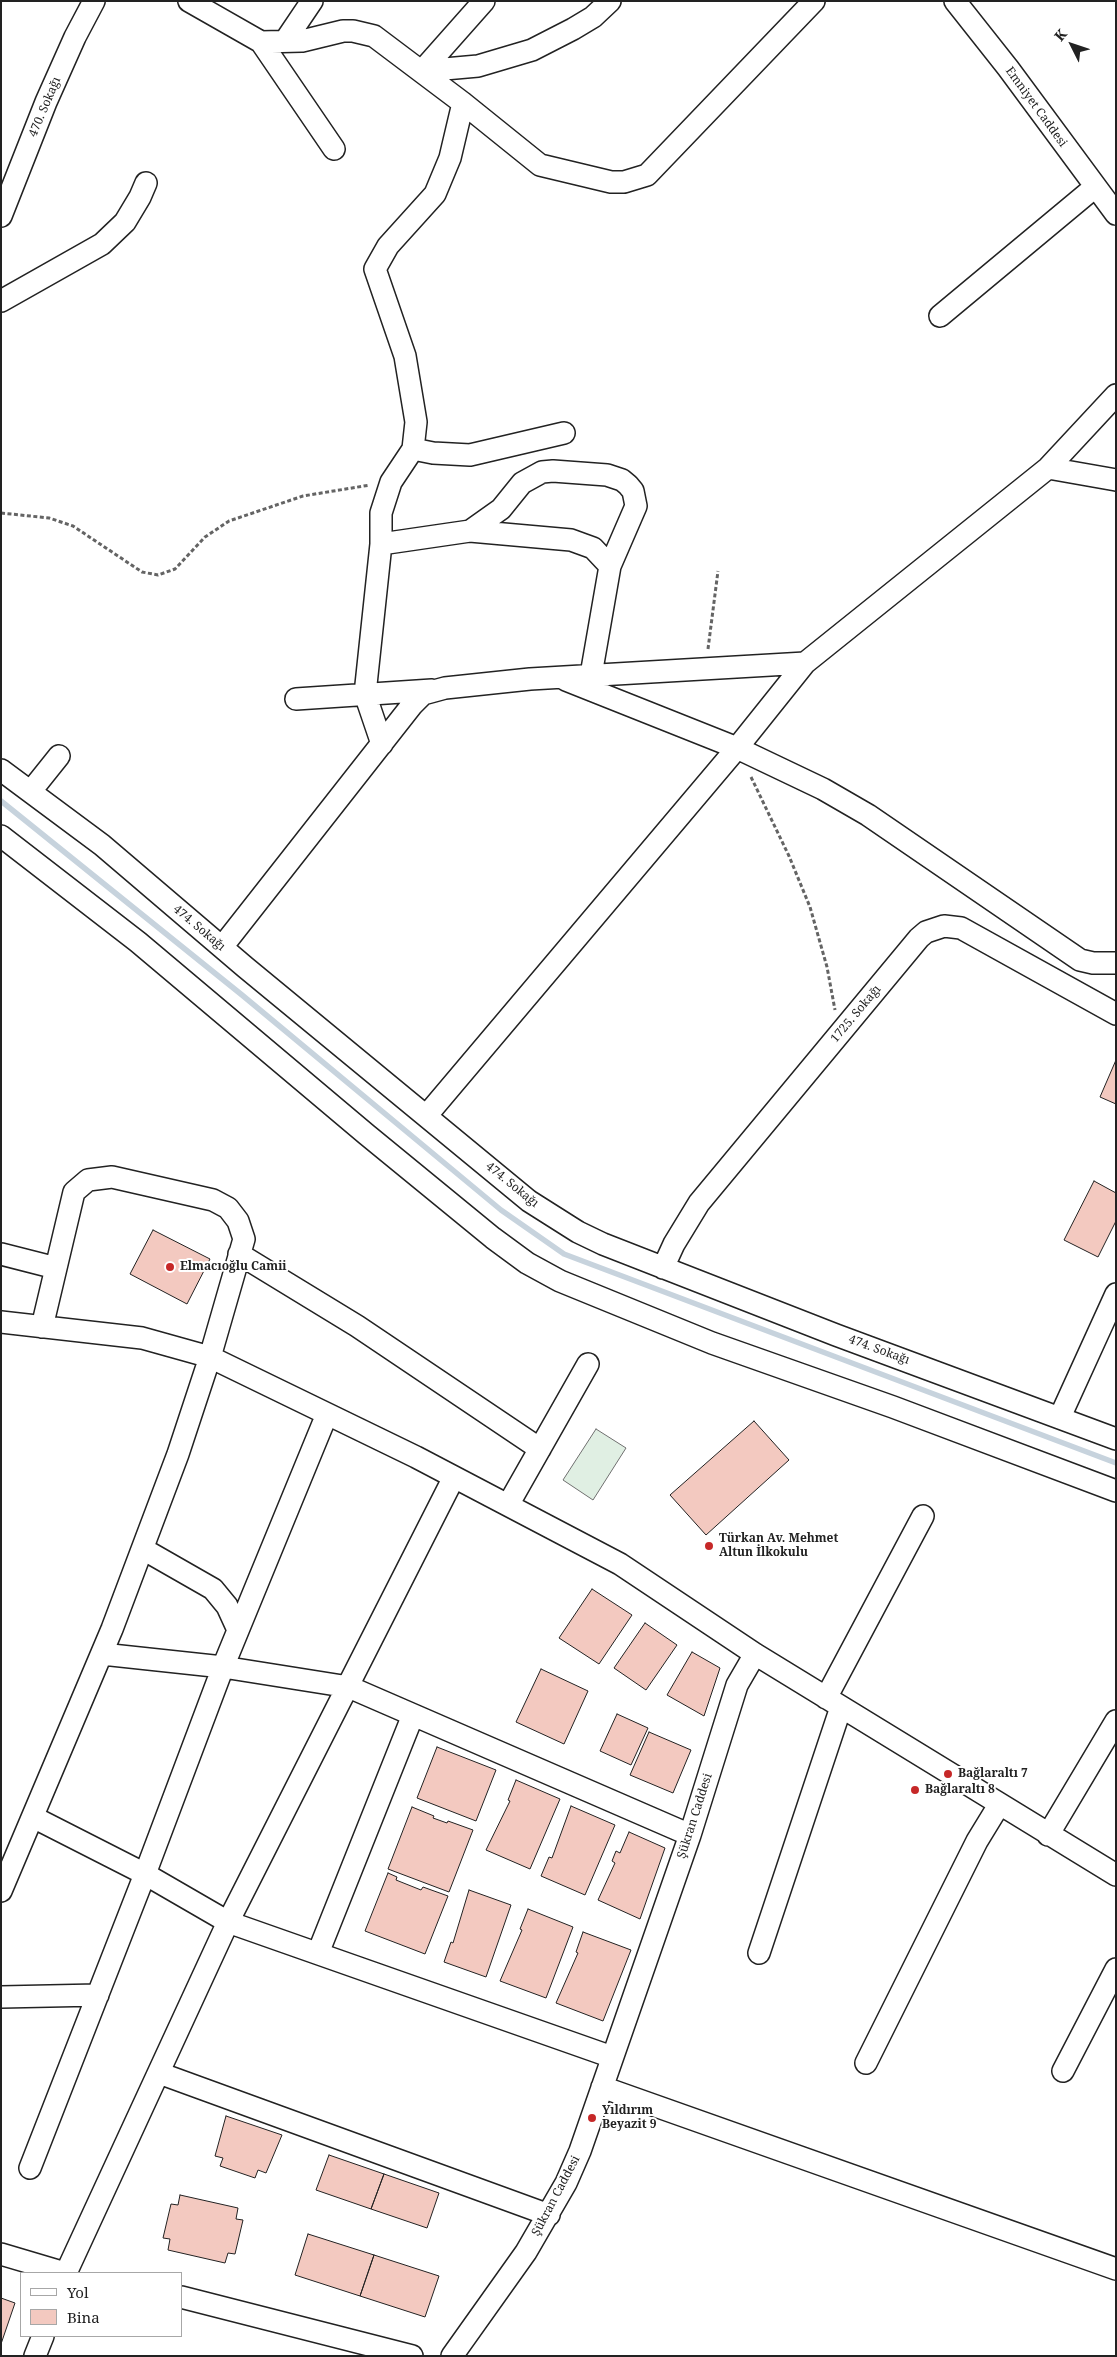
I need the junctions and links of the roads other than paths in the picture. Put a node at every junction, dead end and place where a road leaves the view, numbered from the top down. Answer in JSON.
{"nodes":[{"id":1,"x":94,"y":1,"type":"edge"},
{"id":2,"x":189,"y":1,"type":"edge"},
{"id":3,"x":312,"y":1,"type":"edge"},
{"id":4,"x":484,"y":1,"type":"edge"},
{"id":5,"x":610,"y":1,"type":"edge"},
{"id":6,"x":814,"y":1,"type":"edge"},
{"id":7,"x":955,"y":1,"type":"edge"},
{"id":8,"x":285,"y":41,"type":"junction"},
{"id":9,"x":261,"y":42,"type":"junction"},
{"id":10,"x":422,"y":71,"type":"junction"},
{"id":11,"x":463,"y":102,"type":"junction"},
{"id":12,"x":334,"y":149,"type":"dead end"},
{"id":13,"x":146,"y":183,"type":"dead end"},
{"id":14,"x":1095,"y":187,"type":"junction"},
{"id":15,"x":1116,"y":214,"type":"edge"},
{"id":16,"x":1,"y":216,"type":"edge"},
{"id":17,"x":1,"y":301,"type":"edge"},
{"id":18,"x":940,"y":316,"type":"dead end"},
{"id":19,"x":1116,"y":395,"type":"edge"},
{"id":20,"x":564,"y":433,"type":"dead end"},
{"id":21,"x":413,"y":449,"type":"junction"},
{"id":22,"x":1048,"y":468,"type":"junction"},
{"id":23,"x":1116,"y":480,"type":"edge"},
{"id":24,"x":470,"y":531,"type":"junction"},
{"id":25,"x":381,"y":544,"type":"junction"},
{"id":26,"x":610,"y":566,"type":"junction"},
{"id":27,"x":805,"y":663,"type":"junction"},
{"id":28,"x":591,"y":675,"type":"junction"},
{"id":29,"x":559,"y":677,"type":"junction"},
{"id":30,"x":434,"y":690,"type":"junction"},
{"id":31,"x":365,"y":694,"type":"junction"},
{"id":32,"x":296,"y":699,"type":"dead end"},
{"id":33,"x":382,"y":744,"type":"junction"},
{"id":34,"x":737,"y":748,"type":"junction"},
{"id":35,"x":59,"y":756,"type":"dead end"},
{"id":36,"x":1,"y":770,"type":"edge"},
{"id":37,"x":31,"y":791,"type":"junction"},
{"id":38,"x":4,"y":840,"type":"edge"},
{"id":39,"x":222,"y":947,"type":"junction"},
{"id":40,"x":1116,"y":963,"type":"edge"},
{"id":41,"x":1116,"y":1014,"type":"edge"},
{"id":42,"x":427,"y":1115,"type":"junction"},
{"id":43,"x":1,"y":1254,"type":"edge"},
{"id":44,"x":239,"y":1254,"type":"junction"},
{"id":45,"x":56,"y":1268,"type":"junction"},
{"id":46,"x":663,"y":1268,"type":"junction"},
{"id":47,"x":1116,"y":1294,"type":"edge"},
{"id":48,"x":1,"y":1322,"type":"edge"},
{"id":49,"x":42,"y":1327,"type":"junction"},
{"id":50,"x":210,"y":1357,"type":"junction"},
{"id":51,"x":588,"y":1364,"type":"dead end"},
{"id":52,"x":326,"y":1414,"type":"junction"},
{"id":53,"x":1060,"y":1417,"type":"junction"},
{"id":54,"x":1116,"y":1439,"type":"edge"},
{"id":55,"x":540,"y":1448,"type":"junction"},
{"id":56,"x":454,"y":1477,"type":"junction"},
{"id":57,"x":1116,"y":1491,"type":"edge"},
{"id":58,"x":508,"y":1505,"type":"junction"},
{"id":59,"x":923,"y":1516,"type":"dead end"},
{"id":60,"x":143,"y":1549,"type":"junction"},
{"id":61,"x":238,"y":1630,"type":"junction"},
{"id":62,"x":102,"y":1654,"type":"junction"},
{"id":63,"x":755,"y":1654,"type":"junction"},
{"id":64,"x":223,"y":1667,"type":"junction"},
{"id":65,"x":349,"y":1687,"type":"junction"},
{"id":66,"x":834,"y":1703,"type":"junction"},
{"id":67,"x":413,"y":1715,"type":"junction"},
{"id":68,"x":1116,"y":1721,"type":"edge"},
{"id":69,"x":999,"y":1805,"type":"junction"},
{"id":70,"x":33,"y":1816,"type":"junction"},
{"id":71,"x":690,"y":1834,"type":"junction"},
{"id":72,"x":1048,"y":1835,"type":"junction"},
{"id":73,"x":11,"y":1844,"type":"edge"},
{"id":74,"x":146,"y":1874,"type":"junction"},
{"id":75,"x":1116,"y":1875,"type":"edge"},
{"id":76,"x":1,"y":1891,"type":"edge"},
{"id":77,"x":228,"y":1922,"type":"junction"},
{"id":78,"x":318,"y":1953,"type":"junction"},
{"id":79,"x":759,"y":1953,"type":"dead end"},
{"id":80,"x":1116,"y":1969,"type":"edge"},
{"id":81,"x":98,"y":1995,"type":"junction"},
{"id":82,"x":1,"y":1997,"type":"edge"},
{"id":83,"x":612,"y":2057,"type":"junction"},
{"id":84,"x":866,"y":2063,"type":"dead end"},
{"id":85,"x":1063,"y":2071,"type":"dead end"},
{"id":86,"x":159,"y":2073,"type":"junction"},
{"id":87,"x":602,"y":2087,"type":"junction"},
{"id":88,"x":30,"y":2168,"type":"dead end"},
{"id":89,"x":548,"y":2215,"type":"junction"},
{"id":90,"x":1,"y":2254,"type":"edge"},
{"id":91,"x":1116,"y":2269,"type":"edge"},
{"id":92,"x":63,"y":2272,"type":"edge"},
{"id":93,"x":66,"y":2272,"type":"edge"},
{"id":94,"x":182,"y":2297,"type":"edge"},
{"id":95,"x":43,"y":2337,"type":"edge"},
{"id":96,"x":35,"y":2356,"type":"edge"},
{"id":97,"x":412,"y":2356,"type":"edge"},
{"id":98,"x":452,"y":2356,"type":"edge"}],
"edges":[{"from":1,"to":16,"type":"street","name":"470. Sokağı"},
{"from":2,"to":9,"type":"street"},
{"from":3,"to":8,"type":"street"},
{"from":4,"to":10,"type":"street"},
{"from":5,"to":10,"type":"street"},
{"from":6,"to":11,"type":"street"},
{"from":7,"to":14,"type":"street","name":"Emniyet Caddesi"},
{"from":8,"to":9,"type":"street"},
{"from":8,"to":10,"type":"street"},
{"from":9,"to":12,"type":"street"},
{"from":10,"to":11,"type":"street"},
{"from":11,"to":21,"type":"street"},
{"from":13,"to":17,"type":"street"},
{"from":14,"to":15,"type":"street","name":"Emniyet Caddesi"},
{"from":14,"to":18,"type":"street"},
{"from":19,"to":22,"type":"street"},
{"from":20,"to":21,"type":"street"},
{"from":21,"to":25,"type":"street"},
{"from":22,"to":23,"type":"street"},
{"from":22,"to":27,"type":"street"},
{"from":24,"to":25,"type":"street"},
{"from":24,"to":26,"type":"street"},
{"from":24,"to":26,"type":"street"},
{"from":25,"to":31,"type":"street"},
{"from":26,"to":28,"type":"street"},
{"from":27,"to":28,"type":"street"},
{"from":27,"to":34,"type":"street"},
{"from":28,"to":29,"type":"street"},
{"from":29,"to":30,"type":"street"},
{"from":29,"to":34,"type":"street"},
{"from":30,"to":31,"type":"street"},
{"from":30,"to":33,"type":"street"},
{"from":31,"to":32,"type":"street"},
{"from":31,"to":33,"type":"street"},
{"from":33,"to":39,"type":"street"},
{"from":34,"to":40,"type":"street"},
{"from":34,"to":42,"type":"street"},
{"from":35,"to":37,"type":"street"},
{"from":36,"to":37,"type":"street","name":"474. Sokağı"},
{"from":37,"to":39,"type":"street","name":"474. Sokağı"},
{"from":38,"to":57,"type":"street"},
{"from":39,"to":42,"type":"street","name":"474. Sokağı"},
{"from":41,"to":46,"type":"street","name":"1725. Sokağı"},
{"from":42,"to":46,"type":"street","name":"474. Sokağı"},
{"from":43,"to":45,"type":"street"},
{"from":44,"to":45,"type":"street"},
{"from":44,"to":50,"type":"street"},
{"from":44,"to":55,"type":"street"},
{"from":45,"to":49,"type":"street"},
{"from":46,"to":53,"type":"street","name":"474. Sokağı"},
{"from":47,"to":53,"type":"street"},
{"from":48,"to":49,"type":"street"},
{"from":49,"to":50,"type":"street"},
{"from":50,"to":52,"type":"street"},
{"from":50,"to":60,"type":"street"},
{"from":51,"to":55,"type":"street"},
{"from":52,"to":56,"type":"street"},
{"from":52,"to":61,"type":"street"},
{"from":53,"to":54,"type":"street","name":"474. Sokağı"},
{"from":55,"to":58,"type":"street"},
{"from":56,"to":58,"type":"street"},
{"from":56,"to":65,"type":"street"},
{"from":58,"to":63,"type":"street"},
{"from":59,"to":66,"type":"street"},
{"from":60,"to":61,"type":"street"},
{"from":60,"to":62,"type":"street"},
{"from":61,"to":64,"type":"street"},
{"from":62,"to":64,"type":"street"},
{"from":62,"to":70,"type":"street"},
{"from":63,"to":66,"type":"street"},
{"from":63,"to":71,"type":"street","name":"Şükran Caddesi"},
{"from":64,"to":65,"type":"street"},
{"from":64,"to":74,"type":"street"},
{"from":65,"to":67,"type":"street"},
{"from":65,"to":77,"type":"street"},
{"from":66,"to":69,"type":"street"},
{"from":66,"to":79,"type":"street"},
{"from":67,"to":71,"type":"street"},
{"from":67,"to":78,"type":"street"},
{"from":68,"to":72,"type":"street"},
{"from":69,"to":72,"type":"street"},
{"from":69,"to":84,"type":"street"},
{"from":70,"to":73,"type":"street"},
{"from":70,"to":74,"type":"street"},
{"from":71,"to":83,"type":"street","name":"Şükran Caddesi"},
{"from":72,"to":75,"type":"street"},
{"from":73,"to":76,"type":"street"},
{"from":74,"to":77,"type":"street"},
{"from":74,"to":81,"type":"street"},
{"from":77,"to":78,"type":"street"},
{"from":77,"to":86,"type":"street"},
{"from":78,"to":83,"type":"street"},
{"from":80,"to":85,"type":"street"},
{"from":81,"to":82,"type":"street"},
{"from":81,"to":88,"type":"street"},
{"from":83,"to":87,"type":"street","name":"Şükran Caddesi"},
{"from":86,"to":89,"type":"street"},
{"from":86,"to":93,"type":"street"},
{"from":87,"to":89,"type":"street","name":"Şükran Caddesi"},
{"from":87,"to":91,"type":"street"},
{"from":89,"to":98,"type":"street","name":"Şükran Caddesi"},
{"from":90,"to":92,"type":"street"},
{"from":94,"to":97,"type":"street"},
{"from":95,"to":96,"type":"street"}]}
